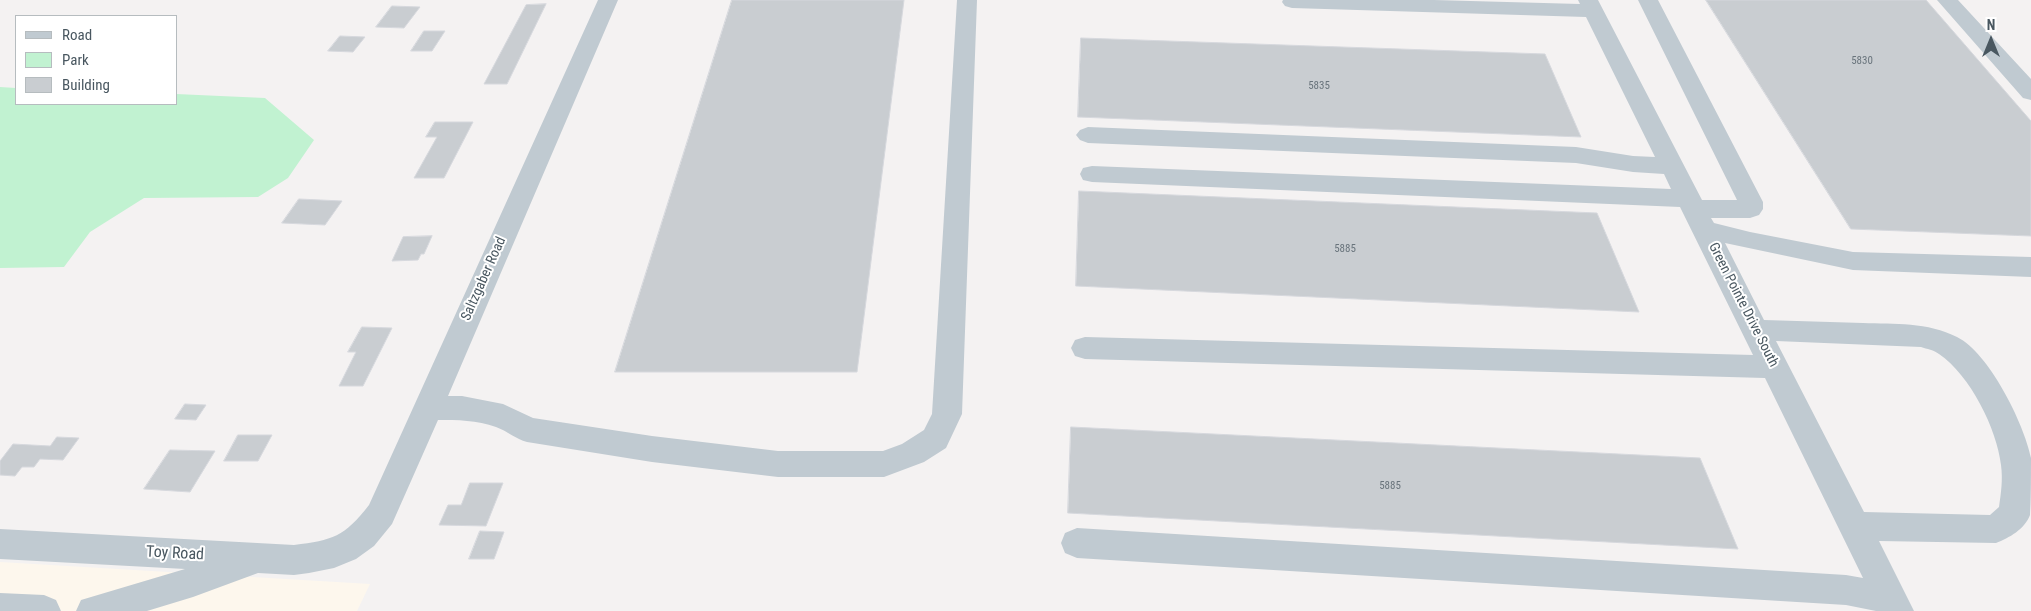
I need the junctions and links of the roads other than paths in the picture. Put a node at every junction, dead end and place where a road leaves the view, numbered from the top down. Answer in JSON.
{"nodes":[{"id":1,"x":608,"y":0,"type":"edge"},
{"id":2,"x":967,"y":0,"type":"edge"},
{"id":3,"x":1648,"y":0,"type":"edge"},
{"id":4,"x":1947,"y":0,"type":"edge"},
{"id":5,"x":1292,"y":2,"type":"dead end"},
{"id":6,"x":1590,"y":5,"type":"edge"},
{"id":7,"x":2031,"y":93,"type":"edge"},
{"id":8,"x":1088,"y":135,"type":"dead end"},
{"id":9,"x":1672,"y":166,"type":"junction"},
{"id":10,"x":1092,"y":174,"type":"dead end"},
{"id":11,"x":1695,"y":212,"type":"junction"},
{"id":12,"x":2031,"y":267,"type":"edge"},
{"id":13,"x":1755,"y":330,"type":"junction"},
{"id":14,"x":1085,"y":348,"type":"dead end"},
{"id":15,"x":1774,"y":367,"type":"junction"},
{"id":16,"x":428,"y":408,"type":"junction"},
{"id":17,"x":1855,"y":526,"type":"junction"},
{"id":18,"x":0,"y":544,"type":"edge"},
{"id":19,"x":1077,"y":544,"type":"dead end"},
{"id":20,"x":348,"y":549,"type":"joint"},
{"id":21,"x":253,"y":558,"type":"junction"},
{"id":22,"x":1894,"y":604,"type":"edge"},
{"id":23,"x":0,"y":609,"type":"edge"},
{"id":24,"x":44,"y":611,"type":"edge"},
{"id":25,"x":93,"y":611,"type":"edge"}],
"edges":[{"from":1,"to":16,"type":"street","name":"Saltzgaber Road"},
{"from":2,"to":16,"type":"street"},
{"from":3,"to":11,"type":"street"},
{"from":4,"to":7,"type":"street"},
{"from":5,"to":6,"type":"street"},
{"from":6,"to":9,"type":"street","name":"Green Pointe Drive South"},
{"from":8,"to":9,"type":"street"},
{"from":9,"to":11,"type":"street","name":"Green Pointe Drive South"},
{"from":10,"to":11,"type":"street"},
{"from":11,"to":12,"type":"street"},
{"from":11,"to":13,"type":"street","name":"Green Pointe Drive South"},
{"from":13,"to":15,"type":"street","name":"Green Pointe Drive South"},
{"from":13,"to":17,"type":"street"},
{"from":14,"to":15,"type":"street"},
{"from":15,"to":17,"type":"street","name":"Green Pointe Drive South"},
{"from":16,"to":20,"type":"street","name":"Saltzgaber Road"},
{"from":17,"to":22,"type":"street","name":"Green Pointe Drive South"},
{"from":18,"to":21,"type":"street","name":"Toy Road"},
{"from":19,"to":22,"type":"street"},
{"from":20,"to":21,"type":"street","name":"Toy Road"},
{"from":21,"to":25,"type":"street"},
{"from":23,"to":24,"type":"street"}]}
